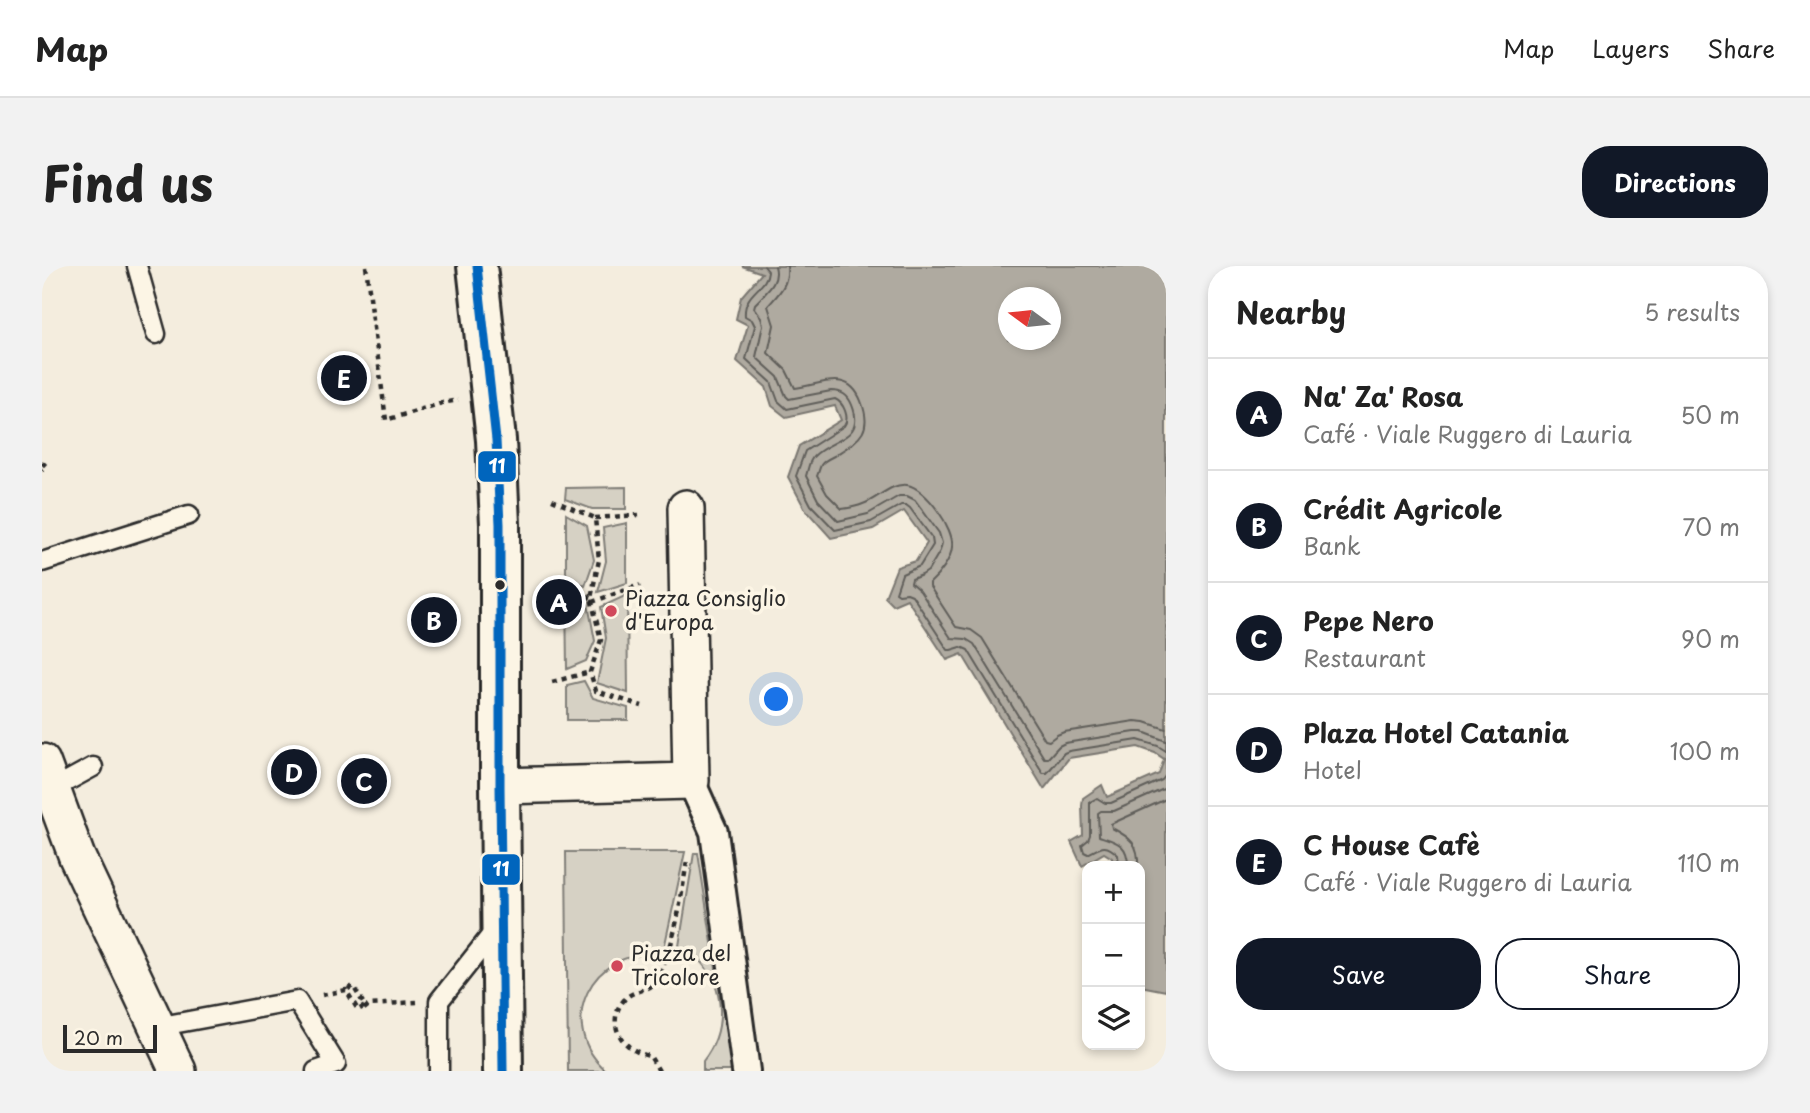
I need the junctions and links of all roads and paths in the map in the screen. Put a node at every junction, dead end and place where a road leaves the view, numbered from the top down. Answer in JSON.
{"nodes":[{"id":1,"x":137,"y":266,"type":"edge"},
{"id":2,"x":366,"y":266,"type":"edge"},
{"id":3,"x":477,"y":266,"type":"edge"},
{"id":4,"x":156,"y":334,"type":"dead end"},
{"id":5,"x":492,"y":396,"type":"junction"},
{"id":6,"x":42,"y":462,"type":"edge"},
{"id":7,"x":42,"y":470,"type":"edge"},
{"id":8,"x":552,"y":500,"type":"dead end"},
{"id":9,"x":685,"y":508,"type":"dead end"},
{"id":10,"x":189,"y":515,"type":"dead end"},
{"id":11,"x":639,"y":515,"type":"dead end"},
{"id":12,"x":595,"y":518,"type":"junction"},
{"id":13,"x":42,"y":562,"type":"edge"},
{"id":14,"x":552,"y":578,"type":"dead end"},
{"id":15,"x":640,"y":585,"type":"dead end"},
{"id":16,"x":591,"y":600,"type":"junction"},
{"id":17,"x":590,"y":672,"type":"junction"},
{"id":18,"x":552,"y":682,"type":"dead end"},
{"id":19,"x":642,"y":706,"type":"dead end"},
{"id":20,"x":93,"y":767,"type":"dead end"},
{"id":21,"x":691,"y":781,"type":"junction"},
{"id":22,"x":45,"y":784,"type":"edge"},
{"id":23,"x":500,"y":786,"type":"junction"},
{"id":24,"x":714,"y":832,"type":"junction"},
{"id":25,"x":502,"y":921,"type":"junction"},
{"id":26,"x":346,"y":990,"type":"dead end"},
{"id":27,"x":439,"y":1000,"type":"junction"},
{"id":28,"x":156,"y":1027,"type":"junction"},
{"id":29,"x":178,"y":1071,"type":"edge"},
{"id":30,"x":316,"y":1071,"type":"edge"},
{"id":31,"x":439,"y":1071,"type":"edge"},
{"id":32,"x":503,"y":1071,"type":"edge"},
{"id":33,"x":659,"y":1071,"type":"edge"},
{"id":34,"x":746,"y":1071,"type":"edge"}],
"edges":[{"from":1,"to":4,"type":"lane"},
{"from":2,"to":5,"type":"path"},
{"from":3,"to":5,"type":"main road"},
{"from":5,"to":23,"type":"main road"},
{"from":6,"to":7,"type":"path"},
{"from":8,"to":12,"type":"path"},
{"from":9,"to":21,"type":"street"},
{"from":10,"to":13,"type":"lane"},
{"from":11,"to":12,"type":"path"},
{"from":12,"to":16,"type":"path"},
{"from":14,"to":16,"type":"path"},
{"from":15,"to":16,"type":"path"},
{"from":16,"to":17,"type":"path"},
{"from":17,"to":18,"type":"path"},
{"from":17,"to":19,"type":"path"},
{"from":20,"to":22,"type":"lane"},
{"from":21,"to":23,"type":"street"},
{"from":21,"to":24,"type":"street"},
{"from":22,"to":28,"type":"street"},
{"from":23,"to":25,"type":"main road"},
{"from":24,"to":33,"type":"path"},
{"from":24,"to":34,"type":"street"},
{"from":25,"to":27,"type":"lane"},
{"from":25,"to":32,"type":"main road"},
{"from":26,"to":27,"type":"path"},
{"from":27,"to":31,"type":"lane"},
{"from":28,"to":29,"type":"street"},
{"from":28,"to":30,"type":"lane"}]}
